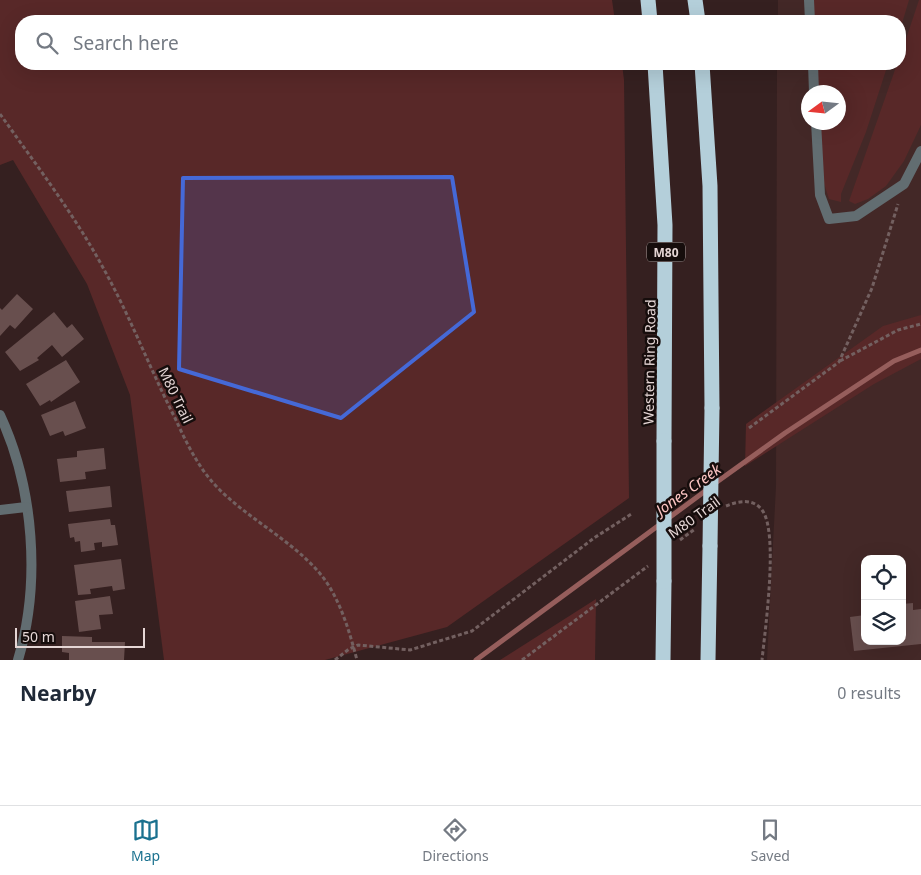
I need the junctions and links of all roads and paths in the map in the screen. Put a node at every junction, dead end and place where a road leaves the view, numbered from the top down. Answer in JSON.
{"nodes":[{"id":1,"x":648,"y":0,"type":"edge"},
{"id":2,"x":695,"y":0,"type":"edge"},
{"id":3,"x":809,"y":0,"type":"edge"},
{"id":4,"x":649,"y":15,"type":"edge"},
{"id":5,"x":697,"y":15,"type":"edge"},
{"id":6,"x":810,"y":15,"type":"edge"},
{"id":7,"x":655,"y":70,"type":"edge"},
{"id":8,"x":702,"y":70,"type":"edge"},
{"id":9,"x":813,"y":70,"type":"edge"},
{"id":10,"x":814,"y":85,"type":"edge"},
{"id":11,"x":0,"y":114,"type":"edge"},
{"id":12,"x":816,"y":130,"type":"edge"},
{"id":13,"x":921,"y":151,"type":"edge"},
{"id":14,"x":904,"y":184,"type":"junction"},
{"id":15,"x":921,"y":324,"type":"edge"},
{"id":16,"x":839,"y":362,"type":"junction"},
{"id":17,"x":0,"y":415,"type":"edge"},
{"id":18,"x":748,"y":428,"type":"dead end"},
{"id":19,"x":725,"y":506,"type":"dead end"},
{"id":20,"x":26,"y":507,"type":"junction"},
{"id":21,"x":0,"y":510,"type":"edge"},
{"id":22,"x":633,"y":513,"type":"dead end"},
{"id":23,"x":703,"y":523,"type":"dead end"},
{"id":24,"x":673,"y":546,"type":"dead end"},
{"id":25,"x":650,"y":564,"type":"dead end"},
{"id":26,"x":353,"y":646,"type":"junction"},
{"id":27,"x":18,"y":660,"type":"edge"},
{"id":28,"x":335,"y":660,"type":"edge"},
{"id":29,"x":357,"y":660,"type":"edge"},
{"id":30,"x":522,"y":660,"type":"edge"},
{"id":31,"x":663,"y":660,"type":"edge"},
{"id":32,"x":708,"y":660,"type":"edge"},
{"id":33,"x":762,"y":660,"type":"edge"}],
"edges":[{"from":1,"to":4,"type":"highway"},
{"from":2,"to":5,"type":"highway"},
{"from":3,"to":6,"type":"street"},
{"from":7,"to":31,"type":"highway","name":"Western Ring Road","number":"M80","bridge":true},
{"from":8,"to":32,"type":"highway","bridge":true},
{"from":9,"to":10,"type":"street"},
{"from":11,"to":26,"type":"path","name":"M80 Trail"},
{"from":12,"to":14,"type":"street"},
{"from":13,"to":14,"type":"street"},
{"from":14,"to":16,"type":"path"},
{"from":15,"to":16,"type":"path"},
{"from":16,"to":18,"type":"path"},
{"from":17,"to":20,"type":"street"},
{"from":19,"to":33,"type":"path","name":"M80 Trail"},
{"from":20,"to":21,"type":"street"},
{"from":20,"to":27,"type":"street"},
{"from":22,"to":26,"type":"path"},
{"from":23,"to":24,"type":"path","name":"M80 Trail"},
{"from":25,"to":30,"type":"path"},
{"from":26,"to":28,"type":"path"},
{"from":26,"to":29,"type":"path","name":"M80 Trail"}]}
